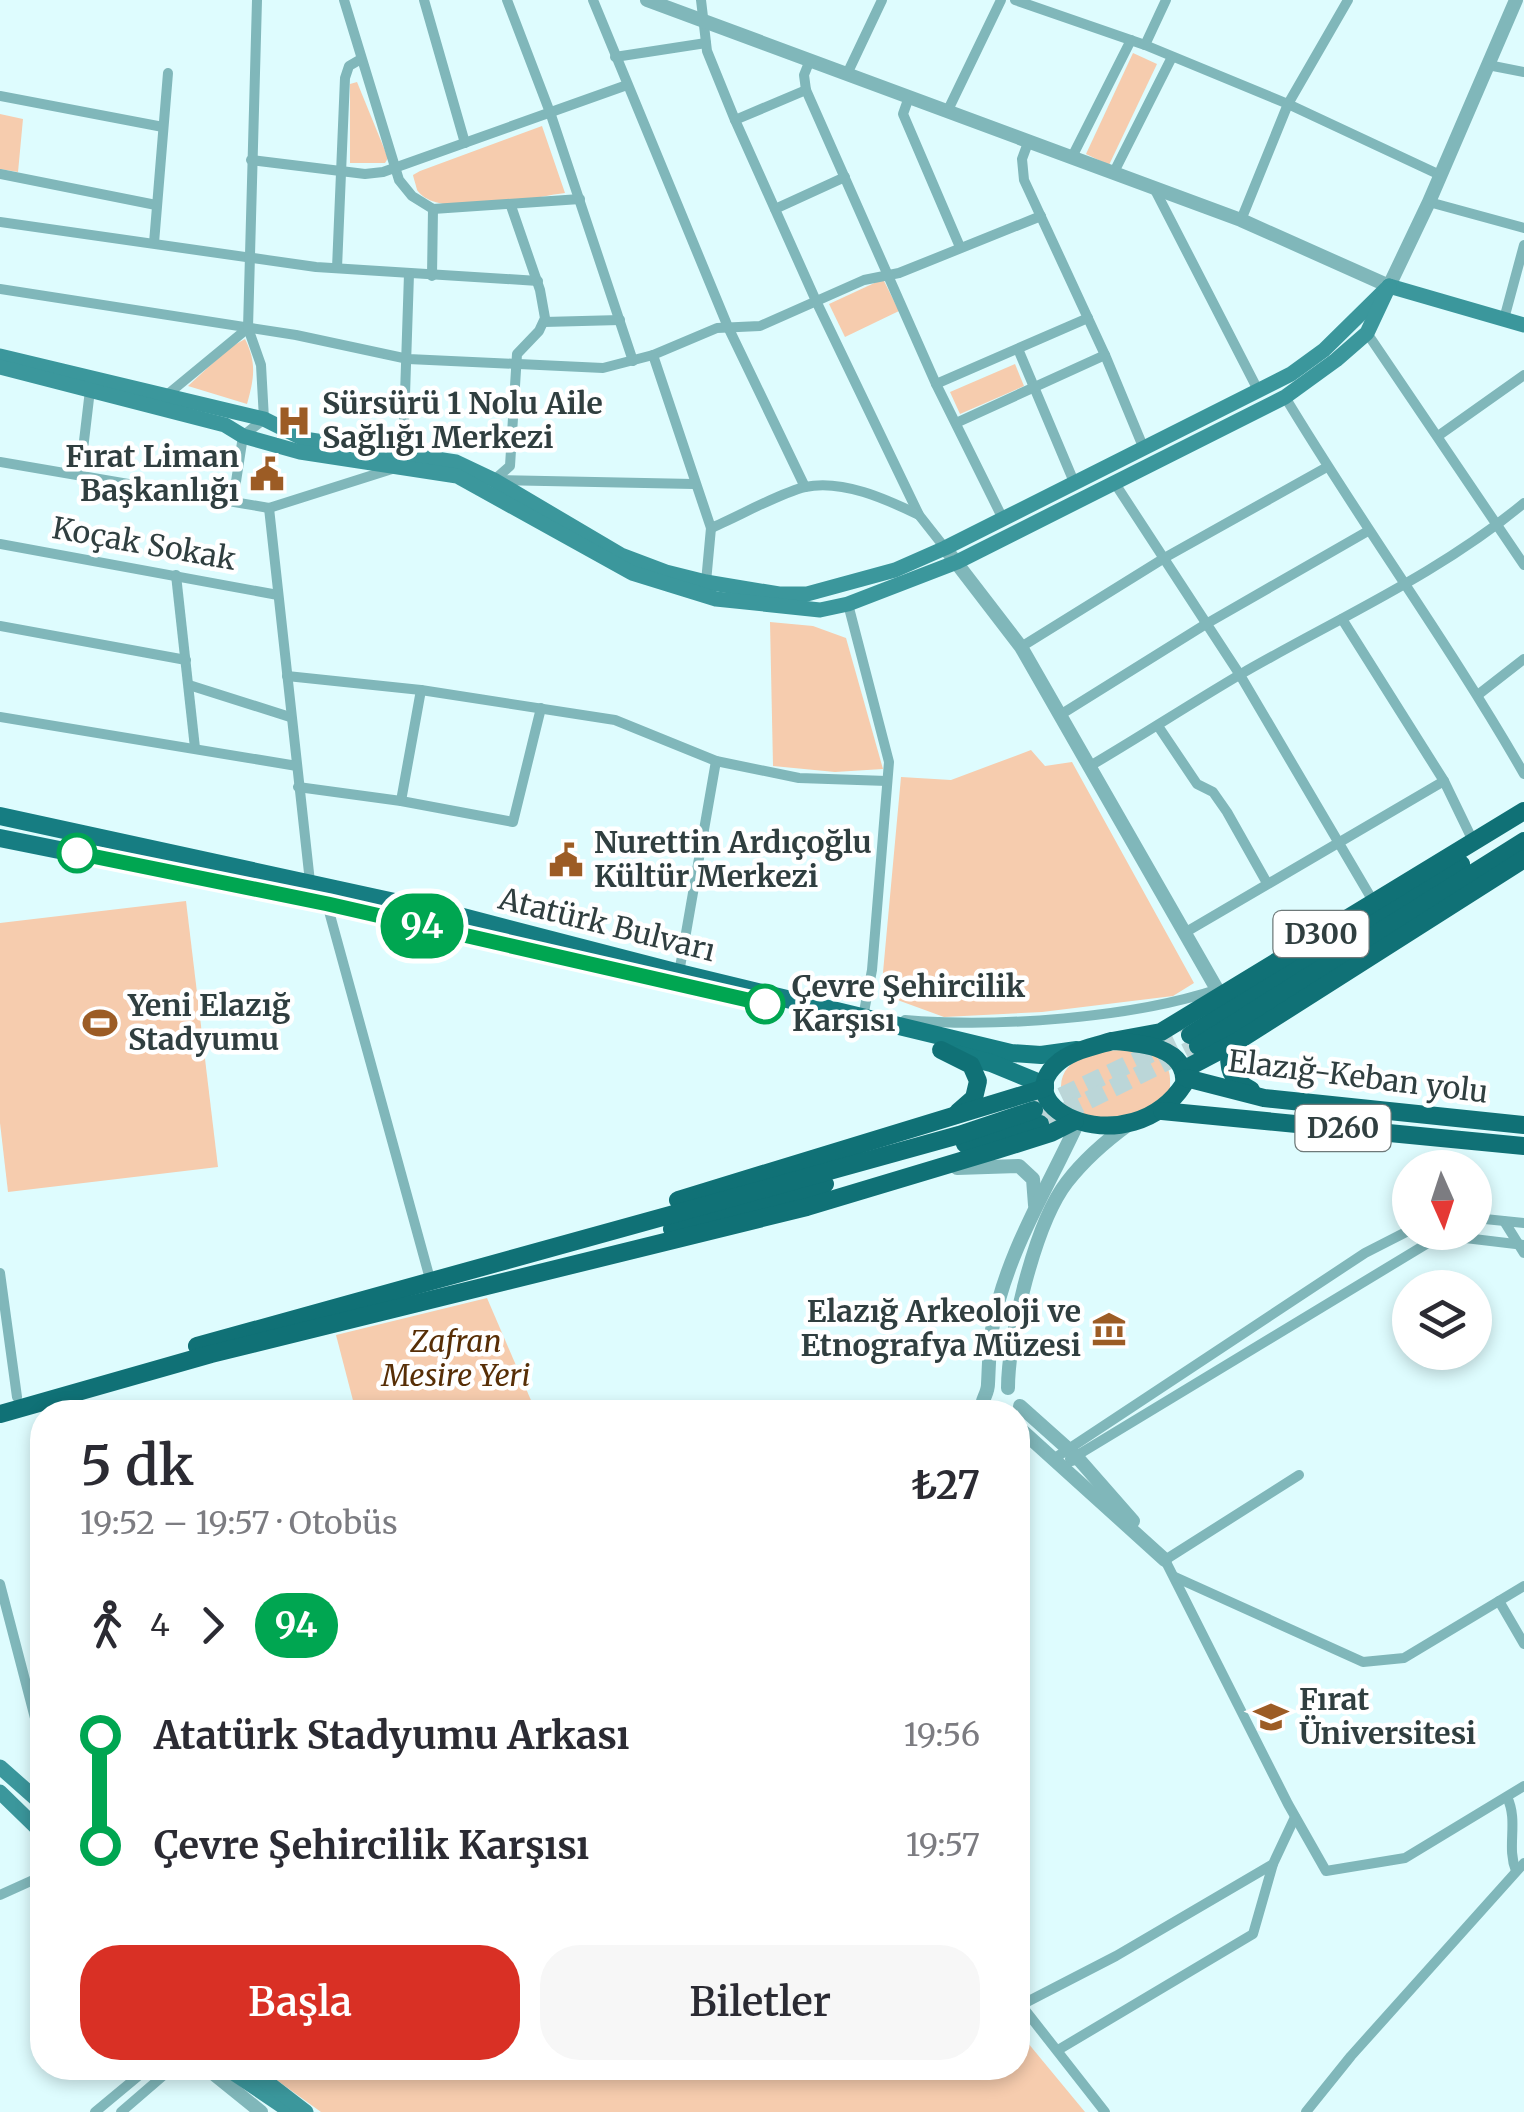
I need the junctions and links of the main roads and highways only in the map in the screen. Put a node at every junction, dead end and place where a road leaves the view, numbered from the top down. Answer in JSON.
{"nodes":[{"id":1,"x":1389,"y":286,"type":"junction"},
{"id":2,"x":1524,"y":324,"type":"edge"},
{"id":3,"x":0,"y":356,"type":"edge"},
{"id":4,"x":0,"y":367,"type":"edge"},
{"id":5,"x":400,"y":461,"type":"junction"},
{"id":6,"x":1524,"y":812,"type":"edge"},
{"id":7,"x":0,"y":816,"type":"edge"},
{"id":8,"x":1524,"y":823,"type":"edge"},
{"id":9,"x":0,"y":838,"type":"edge"},
{"id":10,"x":1524,"y":841,"type":"edge"},
{"id":11,"x":1524,"y":859,"type":"edge"},
{"id":12,"x":1112,"y":1041,"type":"junction"},
{"id":13,"x":1230,"y":1046,"type":"junction"},
{"id":14,"x":1083,"y":1049,"type":"junction"},
{"id":15,"x":941,"y":1050,"type":"junction"},
{"id":16,"x":1185,"y":1074,"type":"junction"},
{"id":17,"x":1045,"y":1086,"type":"junction"},
{"id":18,"x":1280,"y":1099,"type":"junction"},
{"id":19,"x":1162,"y":1111,"type":"junction"},
{"id":20,"x":955,"y":1114,"type":"junction"},
{"id":21,"x":1076,"y":1122,"type":"junction"},
{"id":22,"x":1524,"y":1126,"type":"edge"},
{"id":23,"x":1524,"y":1146,"type":"edge"},
{"id":24,"x":430,"y":1279,"type":"junction"},
{"id":25,"x":442,"y":1297,"type":"junction"},
{"id":26,"x":9,"y":1400,"type":"edge"},
{"id":27,"x":49,"y":1400,"type":"edge"},
{"id":28,"x":30,"y":1405,"type":"edge"},
{"id":29,"x":0,"y":1414,"type":"edge"},
{"id":30,"x":0,"y":1766,"type":"edge"},
{"id":31,"x":0,"y":1792,"type":"edge"},
{"id":32,"x":30,"y":1793,"type":"edge"},
{"id":33,"x":30,"y":1821,"type":"edge"},
{"id":34,"x":244,"y":2080,"type":"edge"},
{"id":35,"x":265,"y":2080,"type":"edge"},
{"id":36,"x":291,"y":2112,"type":"edge"},
{"id":37,"x":306,"y":2112,"type":"edge"}],
"edges":[{"from":1,"to":2,"type":"main road"},
{"from":1,"to":5,"type":"main road"},
{"from":1,"to":5,"type":"main road"},
{"from":3,"to":5,"type":"main road"},
{"from":4,"to":5,"type":"main road"},
{"from":6,"to":12,"type":"highway","number":"D300"},
{"from":7,"to":14,"type":"main road","name":"Atatürk Bulvarı"},
{"from":8,"to":10,"type":"highway"},
{"from":9,"to":15,"type":"main road","name":"Atatürk Bulvarı"},
{"from":11,"to":13,"type":"highway","number":"D300"},
{"from":12,"to":14,"type":"highway"},
{"from":12,"to":16,"type":"highway"},
{"from":13,"to":16,"type":"highway","number":"D300"},
{"from":13,"to":18,"type":"highway","number":"D260"},
{"from":14,"to":17,"type":"highway"},
{"from":15,"to":17,"type":"main road","name":"Atatürk Bulvarı"},
{"from":15,"to":20,"type":"highway"},
{"from":16,"to":18,"type":"highway","name":"Elazığ-Keban yolu","number":"D260"},
{"from":16,"to":19,"type":"highway"},
{"from":17,"to":20,"type":"highway"},
{"from":17,"to":21,"type":"highway"},
{"from":18,"to":22,"type":"highway","name":"Elazığ-Keban yolu","number":"D260"},
{"from":19,"to":21,"type":"highway"},
{"from":19,"to":23,"type":"highway","name":"Elazığ-Keban yolu","number":"D260"},
{"from":20,"to":24,"type":"highway"},
{"from":21,"to":25,"type":"highway"},
{"from":24,"to":25,"type":"highway"},
{"from":24,"to":26,"type":"highway"},
{"from":25,"to":27,"type":"highway"},
{"from":28,"to":29,"type":"highway"},
{"from":30,"to":32,"type":"main road"},
{"from":31,"to":33,"type":"main road"},
{"from":34,"to":36,"type":"main road"},
{"from":35,"to":37,"type":"main road"}]}
